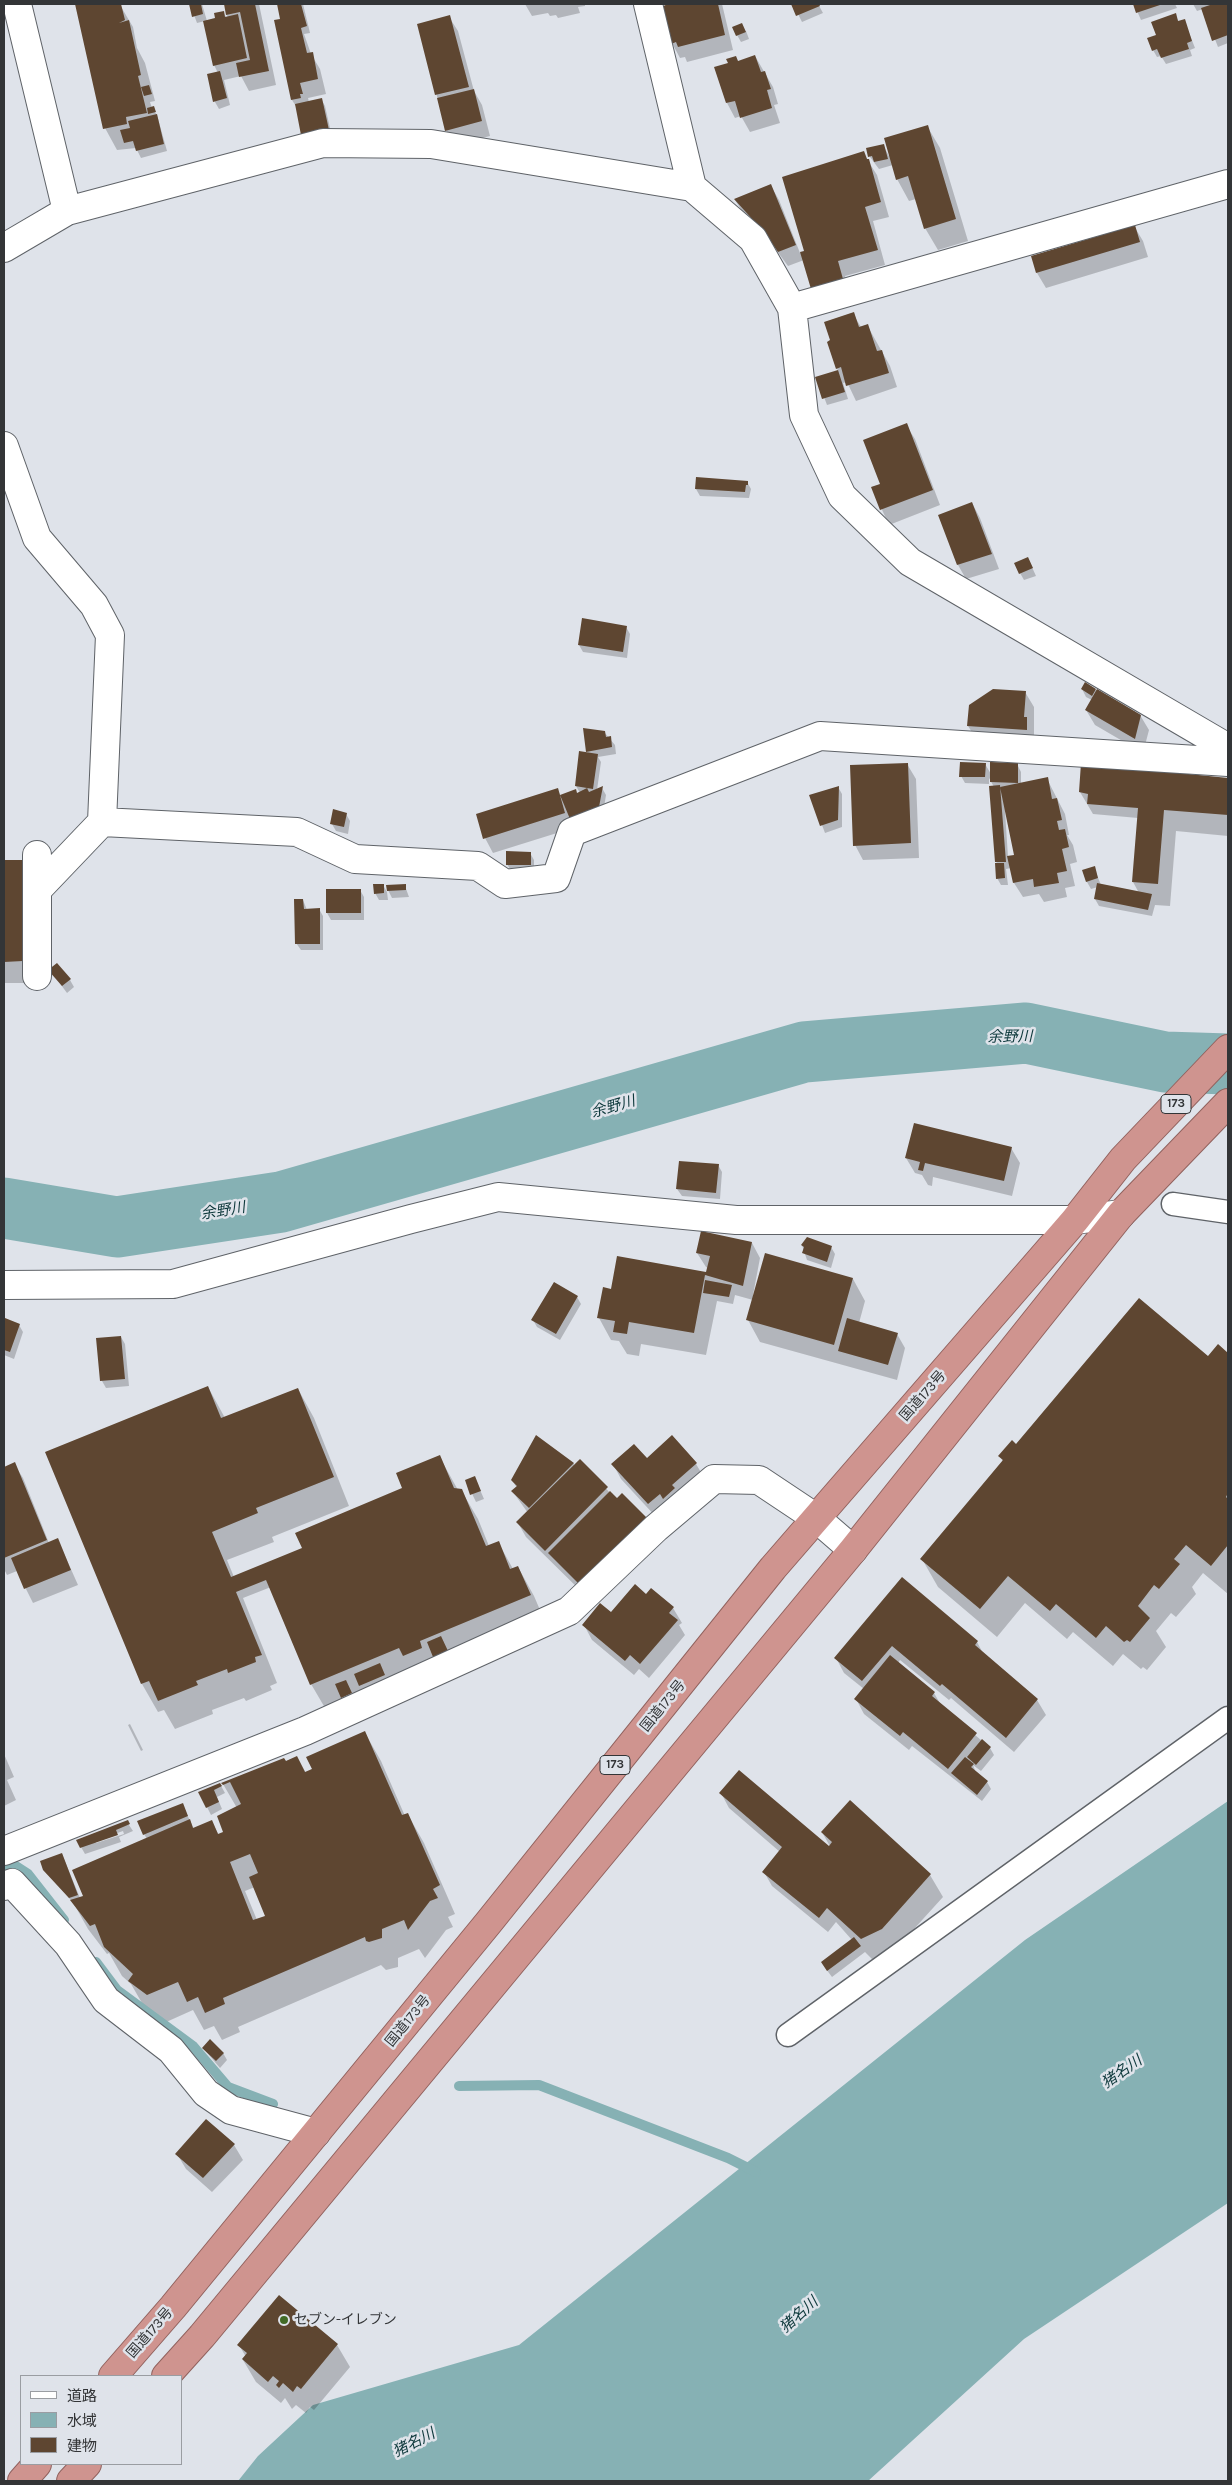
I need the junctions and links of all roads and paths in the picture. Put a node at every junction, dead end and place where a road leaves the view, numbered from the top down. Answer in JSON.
{"nodes":[{"id":1,"x":17,"y":4,"type":"edge"},
{"id":2,"x":648,"y":4,"type":"edge"},
{"id":3,"x":1228,"y":184,"type":"edge"},
{"id":4,"x":692,"y":187,"type":"junction"},
{"id":5,"x":67,"y":211,"type":"junction"},
{"id":6,"x":4,"y":248,"type":"edge"},
{"id":7,"x":792,"y":308,"type":"junction"},
{"id":8,"x":4,"y":446,"type":"edge"},
{"id":9,"x":1228,"y":748,"type":"edge"},
{"id":10,"x":1228,"y":762,"type":"edge"},
{"id":11,"x":102,"y":822,"type":"junction"},
{"id":12,"x":37,"y":855,"type":"dead end"},
{"id":13,"x":39,"y":888,"type":"junction"},
{"id":14,"x":37,"y":976,"type":"dead end"},
{"id":15,"x":1228,"y":1049,"type":"edge"},
{"id":16,"x":1228,"y":1103,"type":"edge"},
{"id":17,"x":1173,"y":1204,"type":"dead end"},
{"id":18,"x":1228,"y":1212,"type":"edge"},
{"id":19,"x":1121,"y":1214,"type":"junction"},
{"id":20,"x":1075,"y":1220,"type":"junction"},
{"id":21,"x":4,"y":1286,"type":"edge"},
{"id":22,"x":816,"y":1518,"type":"junction"},
{"id":23,"x":853,"y":1550,"type":"junction"},
{"id":24,"x":1228,"y":1718,"type":"edge"},
{"id":25,"x":4,"y":1851,"type":"edge"},
{"id":26,"x":4,"y":1886,"type":"edge"},
{"id":27,"x":788,"y":2035,"type":"dead end"},
{"id":28,"x":316,"y":2133,"type":"junction"},
{"id":29,"x":114,"y":2375,"type":"edge"},
{"id":30,"x":167,"y":2375,"type":"edge"},
{"id":31,"x":36,"y":2465,"type":"edge"},
{"id":32,"x":86,"y":2465,"type":"edge"},
{"id":33,"x":22,"y":2481,"type":"edge"},
{"id":34,"x":71,"y":2481,"type":"edge"}],
"edges":[{"from":1,"to":5,"type":"street"},
{"from":2,"to":4,"type":"street"},
{"from":3,"to":7,"type":"street"},
{"from":4,"to":5,"type":"street"},
{"from":4,"to":7,"type":"street"},
{"from":5,"to":6,"type":"street"},
{"from":7,"to":9,"type":"street"},
{"from":8,"to":11,"type":"street"},
{"from":10,"to":11,"type":"street"},
{"from":11,"to":13,"type":"street"},
{"from":12,"to":13,"type":"street"},
{"from":13,"to":14,"type":"street"},
{"from":15,"to":20,"type":"highway","name":"国道173号","number":"173"},
{"from":16,"to":19,"type":"highway","number":"173"},
{"from":17,"to":18,"type":"street"},
{"from":19,"to":20,"type":"street"},
{"from":19,"to":23,"type":"highway","number":"173"},
{"from":20,"to":21,"type":"street"},
{"from":20,"to":22,"type":"highway","name":"国道173号","number":"173"},
{"from":22,"to":23,"type":"street"},
{"from":22,"to":25,"type":"street"},
{"from":22,"to":28,"type":"highway","name":"国道173号","number":"173"},
{"from":23,"to":30,"type":"highway","number":"173"},
{"from":24,"to":27,"type":"street"},
{"from":26,"to":28,"type":"street"},
{"from":28,"to":29,"type":"highway","name":"国道173号","number":"173"},
{"from":31,"to":33,"type":"highway"},
{"from":32,"to":34,"type":"highway"}]}
